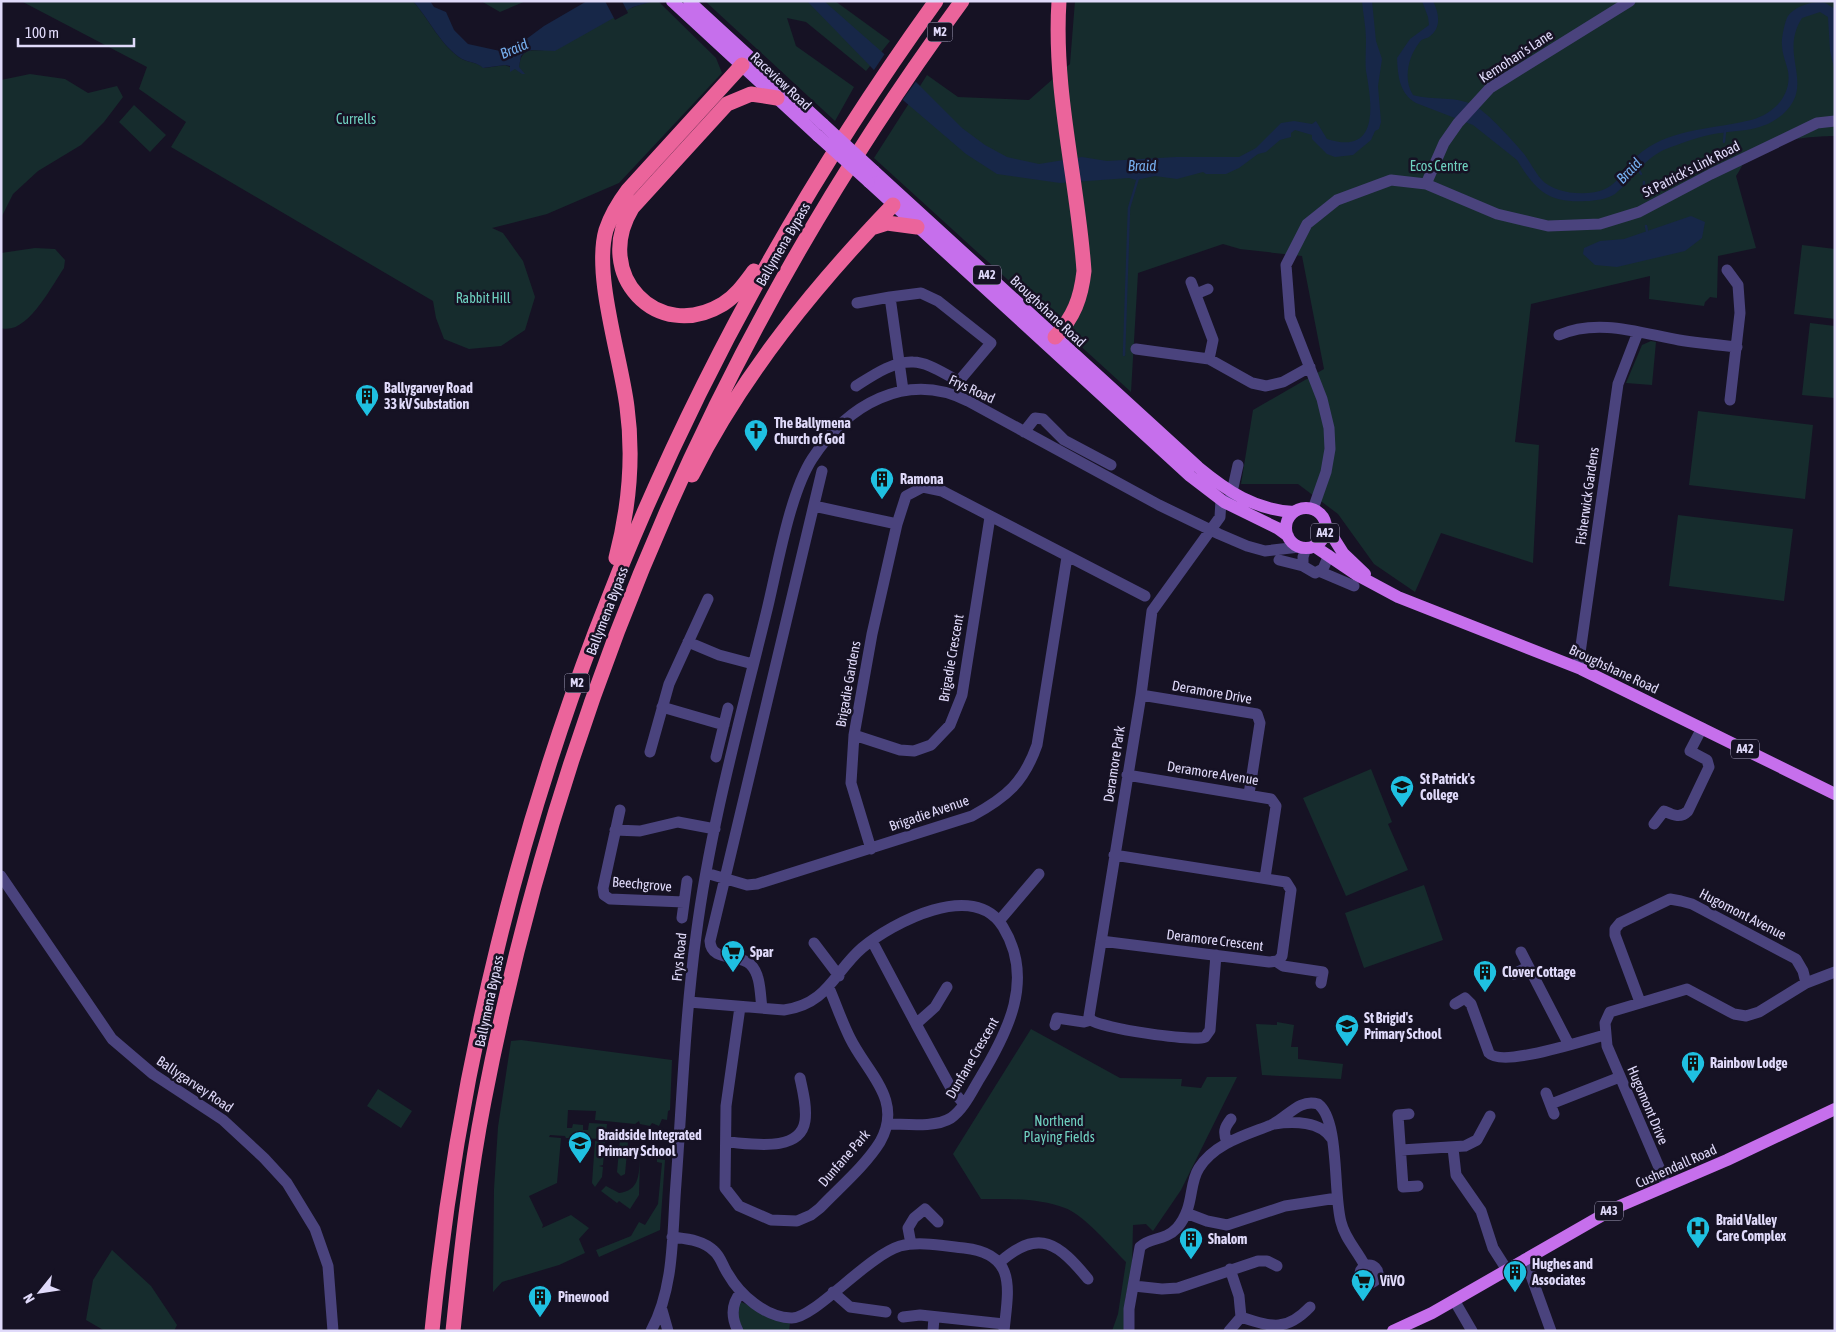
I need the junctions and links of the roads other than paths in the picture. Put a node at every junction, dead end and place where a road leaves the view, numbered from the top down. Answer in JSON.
{"nodes":[{"id":1,"x":672,"y":1,"type":"edge"},
{"id":2,"x":689,"y":1,"type":"edge"},
{"id":3,"x":936,"y":1,"type":"edge"},
{"id":4,"x":962,"y":1,"type":"edge"},
{"id":5,"x":1059,"y":1,"type":"edge"},
{"id":6,"x":1630,"y":1,"type":"edge"},
{"id":7,"x":746,"y":61,"type":"junction"},
{"id":8,"x":777,"y":98,"type":"junction"},
{"id":9,"x":1835,"y":121,"type":"edge"},
{"id":10,"x":820,"y":130,"type":"junction"},
{"id":11,"x":1426,"y":184,"type":"junction"},
{"id":12,"x":897,"y":200,"type":"junction"},
{"id":13,"x":793,"y":218,"type":"junction"},
{"id":14,"x":917,"y":227,"type":"junction"},
{"id":15,"x":871,"y":228,"type":"junction"},
{"id":16,"x":1727,"y":270,"type":"dead end"},
{"id":17,"x":1191,"y":282,"type":"dead end"},
{"id":18,"x":1208,"y":289,"type":"dead end"},
{"id":19,"x":1196,"y":294,"type":"junction"},
{"id":20,"x":890,"y":297,"type":"junction"},
{"id":21,"x":857,"y":304,"type":"dead end"},
{"id":22,"x":1638,"y":332,"type":"junction"},
{"id":23,"x":1559,"y":335,"type":"dead end"},
{"id":24,"x":1055,"y":337,"type":"junction"},
{"id":25,"x":1038,"y":339,"type":"junction"},
{"id":26,"x":1736,"y":347,"type":"junction"},
{"id":27,"x":1136,"y":350,"type":"dead end"},
{"id":28,"x":1209,"y":359,"type":"junction"},
{"id":29,"x":900,"y":364,"type":"junction"},
{"id":30,"x":1310,"y":367,"type":"junction"},
{"id":31,"x":856,"y":386,"type":"dead end"},
{"id":32,"x":903,"y":390,"type":"junction"},
{"id":33,"x":1730,"y":400,"type":"dead end"},
{"id":34,"x":1024,"y":432,"type":"junction"},
{"id":35,"x":1111,"y":465,"type":"dead end"},
{"id":36,"x":1238,"y":466,"type":"dead end"},
{"id":37,"x":822,"y":470,"type":"dead end"},
{"id":38,"x":1227,"y":499,"type":"junction"},
{"id":39,"x":814,"y":506,"type":"junction"},
{"id":40,"x":1313,"y":509,"type":"junction"},
{"id":41,"x":1294,"y":512,"type":"junction"},
{"id":42,"x":990,"y":517,"type":"junction"},
{"id":43,"x":897,"y":524,"type":"junction"},
{"id":44,"x":1326,"y":526,"type":"junction"},
{"id":45,"x":1209,"y":530,"type":"junction"},
{"id":46,"x":1299,"y":543,"type":"junction"},
{"id":47,"x":1278,"y":555,"type":"junction"},
{"id":48,"x":1330,"y":556,"type":"junction"},
{"id":49,"x":1067,"y":557,"type":"junction"},
{"id":50,"x":1303,"y":566,"type":"junction"},
{"id":51,"x":1321,"y":572,"type":"junction"},
{"id":52,"x":637,"y":578,"type":"junction"},
{"id":53,"x":1376,"y":584,"type":"junction"},
{"id":54,"x":1354,"y":586,"type":"dead end"},
{"id":55,"x":1145,"y":596,"type":"dead end"},
{"id":56,"x":708,"y":599,"type":"dead end"},
{"id":57,"x":603,"y":610,"type":"junction"},
{"id":58,"x":766,"y":615,"type":"junction"},
{"id":59,"x":786,"y":621,"type":"junction"},
{"id":60,"x":688,"y":642,"type":"junction"},
{"id":61,"x":754,"y":664,"type":"junction"},
{"id":62,"x":1578,"y":668,"type":"junction"},
{"id":63,"x":1141,"y":695,"type":"junction"},
{"id":64,"x":662,"y":707,"type":"junction"},
{"id":65,"x":728,"y":708,"type":"dead end"},
{"id":66,"x":724,"y":725,"type":"junction"},
{"id":67,"x":1702,"y":728,"type":"junction"},
{"id":68,"x":854,"y":735,"type":"junction"},
{"id":69,"x":650,"y":752,"type":"dead end"},
{"id":70,"x":716,"y":757,"type":"dead end"},
{"id":71,"x":1127,"y":775,"type":"junction"},
{"id":72,"x":1249,"y":794,"type":"junction"},
{"id":73,"x":1835,"y":794,"type":"edge"},
{"id":74,"x":620,"y":810,"type":"dead end"},
{"id":75,"x":1654,"y":824,"type":"dead end"},
{"id":76,"x":715,"y":829,"type":"junction"},
{"id":77,"x":616,"y":830,"type":"junction"},
{"id":78,"x":871,"y":849,"type":"junction"},
{"id":79,"x":1114,"y":855,"type":"junction"},
{"id":80,"x":706,"y":873,"type":"junction"},
{"id":81,"x":1039,"y":874,"type":"dead end"},
{"id":82,"x":1,"y":876,"type":"edge"},
{"id":83,"x":1265,"y":878,"type":"junction"},
{"id":84,"x":724,"y":879,"type":"junction"},
{"id":85,"x":687,"y":881,"type":"dead end"},
{"id":86,"x":684,"y":902,"type":"junction"},
{"id":87,"x":682,"y":918,"type":"dead end"},
{"id":88,"x":999,"y":921,"type":"junction"},
{"id":89,"x":872,"y":941,"type":"junction"},
{"id":90,"x":1102,"y":941,"type":"junction"},
{"id":91,"x":814,"y":943,"type":"dead end"},
{"id":92,"x":1521,"y":952,"type":"dead end"},
{"id":93,"x":1216,"y":955,"type":"junction"},
{"id":94,"x":1277,"y":962,"type":"junction"},
{"id":95,"x":1528,"y":967,"type":"junction"},
{"id":96,"x":1835,"y":972,"type":"edge"},
{"id":97,"x":1514,"y":974,"type":"dead end"},
{"id":98,"x":839,"y":976,"type":"junction"},
{"id":99,"x":1321,"y":983,"type":"dead end"},
{"id":100,"x":1806,"y":984,"type":"junction"},
{"id":101,"x":946,"y":987,"type":"dead end"},
{"id":102,"x":829,"y":988,"type":"junction"},
{"id":103,"x":690,"y":1002,"type":"junction"},
{"id":104,"x":1640,"y":1002,"type":"junction"},
{"id":105,"x":1455,"y":1004,"type":"dead end"},
{"id":106,"x":740,"y":1007,"type":"junction"},
{"id":107,"x":762,"y":1008,"type":"junction"},
{"id":108,"x":1091,"y":1020,"type":"junction"},
{"id":109,"x":916,"y":1024,"type":"junction"},
{"id":110,"x":1055,"y":1025,"type":"dead end"},
{"id":111,"x":1605,"y":1035,"type":"junction"},
{"id":112,"x":1568,"y":1043,"type":"junction"},
{"id":113,"x":1620,"y":1077,"type":"junction"},
{"id":114,"x":800,"y":1078,"type":"dead end"},
{"id":115,"x":1546,"y":1093,"type":"dead end"},
{"id":116,"x":964,"y":1104,"type":"junction"},
{"id":117,"x":1835,"y":1109,"type":"edge"},
{"id":118,"x":1409,"y":1114,"type":"dead end"},
{"id":119,"x":1490,"y":1116,"type":"dead end"},
{"id":120,"x":1232,"y":1119,"type":"dead end"},
{"id":121,"x":888,"y":1124,"type":"junction"},
{"id":122,"x":1272,"y":1124,"type":"junction"},
{"id":123,"x":1333,"y":1141,"type":"junction"},
{"id":124,"x":726,"y":1142,"type":"junction"},
{"id":125,"x":1227,"y":1144,"type":"junction"},
{"id":126,"x":1453,"y":1148,"type":"junction"},
{"id":127,"x":1400,"y":1150,"type":"junction"},
{"id":128,"x":1418,"y":1186,"type":"dead end"},
{"id":129,"x":1667,"y":1186,"type":"junction"},
{"id":130,"x":1337,"y":1198,"type":"junction"},
{"id":131,"x":1186,"y":1213,"type":"junction"},
{"id":132,"x":938,"y":1222,"type":"dead end"},
{"id":133,"x":672,"y":1237,"type":"junction"},
{"id":134,"x":911,"y":1244,"type":"junction"},
{"id":135,"x":1525,"y":1260,"type":"junction"},
{"id":136,"x":1000,"y":1262,"type":"junction"},
{"id":137,"x":1277,"y":1266,"type":"dead end"},
{"id":138,"x":1365,"y":1266,"type":"dead end"},
{"id":139,"x":1230,"y":1269,"type":"junction"},
{"id":140,"x":1507,"y":1270,"type":"junction"},
{"id":141,"x":1088,"y":1279,"type":"dead end"},
{"id":142,"x":1134,"y":1286,"type":"junction"},
{"id":143,"x":741,"y":1292,"type":"junction"},
{"id":144,"x":833,"y":1292,"type":"junction"},
{"id":145,"x":1454,"y":1300,"type":"junction"},
{"id":146,"x":1310,"y":1307,"type":"dead end"},
{"id":147,"x":662,"y":1310,"type":"junction"},
{"id":148,"x":886,"y":1312,"type":"dead end"},
{"id":149,"x":903,"y":1317,"type":"dead end"},
{"id":150,"x":934,"y":1317,"type":"junction"},
{"id":151,"x":1241,"y":1317,"type":"junction"},
{"id":152,"x":1004,"y":1327,"type":"edge"},
{"id":153,"x":333,"y":1331,"type":"edge"},
{"id":154,"x":432,"y":1331,"type":"edge"},
{"id":155,"x":454,"y":1331,"type":"edge"},
{"id":156,"x":651,"y":1331,"type":"edge"},
{"id":157,"x":668,"y":1331,"type":"edge"},
{"id":158,"x":738,"y":1331,"type":"edge"},
{"id":159,"x":933,"y":1331,"type":"edge"},
{"id":160,"x":1129,"y":1331,"type":"edge"},
{"id":161,"x":1228,"y":1331,"type":"edge"},
{"id":162,"x":1392,"y":1331,"type":"edge"},
{"id":163,"x":1472,"y":1331,"type":"edge"},
{"id":164,"x":1551,"y":1331,"type":"edge"}],
"edges":[{"from":1,"to":7,"type":"main road","name":"Raceview Road","number":"A42"},
{"from":2,"to":7,"type":"main road","name":"Broughshane Road","number":"A42"},
{"from":3,"to":13,"type":"highway","name":"Ballymena Bypass","number":"M2"},
{"from":4,"to":52,"type":"highway","name":"Ballymena Bypass","number":"M2"},
{"from":5,"to":24,"type":"highway"},
{"from":6,"to":11,"type":"street","name":"Kernohan's Lane"},
{"from":7,"to":8,"type":"main road","name":"Raceview Road","number":"A42"},
{"from":7,"to":10,"type":"main road","name":"Broughshane Road","number":"A42"},
{"from":7,"to":57,"type":"highway"},
{"from":8,"to":10,"type":"main road","name":"Raceview Road","number":"A42"},
{"from":8,"to":13,"type":"highway"},
{"from":9,"to":11,"type":"street","name":"St Patrick’s Link Road"},
{"from":10,"to":12,"type":"main road","name":"Broughshane Road","number":"A42","bridge":true},
{"from":11,"to":30,"type":"street","name":"St Patrick’s Link Road"},
{"from":12,"to":14,"type":"main road","name":"Broughshane Road","number":"A42"},
{"from":12,"to":15,"type":"highway"},
{"from":12,"to":24,"type":"main road","name":"Broughshane Road","number":"A42"},
{"from":13,"to":57,"type":"highway","name":"Ballymena Bypass","number":"M2"},
{"from":14,"to":15,"type":"highway"},
{"from":14,"to":25,"type":"main road","name":"Broughshane Road","number":"A42"},
{"from":15,"to":52,"type":"highway"},
{"from":16,"to":26,"type":"street"},
{"from":17,"to":19,"type":"street"},
{"from":18,"to":19,"type":"street"},
{"from":19,"to":28,"type":"street"},
{"from":20,"to":21,"type":"street"},
{"from":20,"to":29,"type":"street"},
{"from":20,"to":29,"type":"street"},
{"from":22,"to":23,"type":"street"},
{"from":22,"to":26,"type":"street"},
{"from":22,"to":62,"type":"street","name":"Fisherwick Gardens"},
{"from":24,"to":25,"type":"main road"},
{"from":24,"to":38,"type":"main road","name":"Broughshane Road","number":"A42"},
{"from":25,"to":38,"type":"main road","name":"Broughshane Road","number":"A42"},
{"from":26,"to":33,"type":"street"},
{"from":27,"to":28,"type":"street"},
{"from":28,"to":30,"type":"street"},
{"from":29,"to":31,"type":"street"},
{"from":29,"to":32,"type":"street"},
{"from":30,"to":40,"type":"street"},
{"from":32,"to":34,"type":"street","name":"Frys Road"},
{"from":32,"to":58,"type":"street","name":"Frys Road"},
{"from":34,"to":35,"type":"street"},
{"from":34,"to":45,"type":"street","name":"Frys Road"},
{"from":36,"to":38,"type":"street","name":"Deramore Park"},
{"from":37,"to":39,"type":"street"},
{"from":38,"to":41,"type":"main road","name":"Broughshane Road","number":"A42"},
{"from":38,"to":45,"type":"street","name":"Deramore Park"},
{"from":38,"to":46,"type":"main road","name":"Broughshane Road","number":"A42"},
{"from":39,"to":43,"type":"street"},
{"from":39,"to":59,"type":"street"},
{"from":40,"to":41,"type":"main road","number":"A42"},
{"from":40,"to":44,"type":"main road","number":"A42"},
{"from":41,"to":46,"type":"main road"},
{"from":42,"to":43,"type":"street","name":"Brigadie Gardens"},
{"from":42,"to":49,"type":"street","name":"Brigadie Gardens"},
{"from":42,"to":68,"type":"street","name":"Brigadie Crescent"},
{"from":43,"to":68,"type":"street","name":"Brigadie Gardens"},
{"from":44,"to":46,"type":"main road","number":"A42"},
{"from":44,"to":53,"type":"main road","number":"A42"},
{"from":45,"to":47,"type":"street","name":"Frys Road"},
{"from":45,"to":63,"type":"street","name":"Deramore Park"},
{"from":46,"to":47,"type":"street","name":"Frys Road"},
{"from":46,"to":48,"type":"main road","number":"A42"},
{"from":46,"to":50,"type":"street"},
{"from":47,"to":50,"type":"street"},
{"from":48,"to":51,"type":"street"},
{"from":48,"to":53,"type":"main road","number":"A42"},
{"from":49,"to":55,"type":"street","name":"Brigadie Gardens"},
{"from":49,"to":78,"type":"street","name":"Brigadie Avenue"},
{"from":50,"to":51,"type":"street"},
{"from":51,"to":54,"type":"street"},
{"from":52,"to":155,"type":"highway","name":"Ballymena Bypass","number":"M2"},
{"from":53,"to":62,"type":"main road","name":"Broughshane Road","number":"A42"},
{"from":56,"to":60,"type":"street"},
{"from":57,"to":154,"type":"highway","name":"Ballymena Bypass","number":"M2"},
{"from":58,"to":59,"type":"street"},
{"from":58,"to":61,"type":"street","name":"Frys Road"},
{"from":59,"to":84,"type":"street"},
{"from":60,"to":61,"type":"street"},
{"from":60,"to":64,"type":"street"},
{"from":61,"to":76,"type":"street","name":"Frys Road"},
{"from":62,"to":67,"type":"main road","name":"Broughshane Road","number":"A42"},
{"from":63,"to":71,"type":"street","name":"Deramore Park"},
{"from":63,"to":72,"type":"street","name":"Deramore Drive"},
{"from":64,"to":66,"type":"street"},
{"from":64,"to":69,"type":"street"},
{"from":65,"to":66,"type":"street"},
{"from":66,"to":70,"type":"street"},
{"from":67,"to":73,"type":"main road","name":"Broughshane Road","number":"A42"},
{"from":67,"to":75,"type":"street"},
{"from":68,"to":78,"type":"street","name":"Brigadie Gardens"},
{"from":71,"to":72,"type":"street","name":"Deramore Avenue"},
{"from":71,"to":79,"type":"street","name":"Deramore Park"},
{"from":72,"to":83,"type":"street","name":"Deramore Avenue"},
{"from":74,"to":77,"type":"street","name":"Beechgrove"},
{"from":76,"to":77,"type":"street"},
{"from":76,"to":80,"type":"street","name":"Frys Road"},
{"from":77,"to":86,"type":"street","name":"Beechgrove"},
{"from":78,"to":84,"type":"street","name":"Brigadie Avenue"},
{"from":79,"to":83,"type":"street","name":"Deramore Crescent"},
{"from":79,"to":90,"type":"street","name":"Deramore Park"},
{"from":80,"to":84,"type":"street","name":"Brigadie Avenue"},
{"from":80,"to":103,"type":"street","name":"Frys Road"},
{"from":81,"to":88,"type":"street"},
{"from":82,"to":153,"type":"street","name":"Ballygarvey Road"},
{"from":83,"to":94,"type":"street","name":"Deramore Crescent"},
{"from":84,"to":107,"type":"street"},
{"from":85,"to":86,"type":"street","name":"Beechgrove"},
{"from":86,"to":87,"type":"street","name":"Beechgrove"},
{"from":88,"to":89,"type":"street"},
{"from":88,"to":116,"type":"street","name":"Dunfane Crescent"},
{"from":89,"to":98,"type":"street"},
{"from":89,"to":109,"type":"street"},
{"from":90,"to":93,"type":"street","name":"Deramore Crescent"},
{"from":90,"to":108,"type":"street","name":"Deramore Park"},
{"from":91,"to":98,"type":"street"},
{"from":92,"to":95,"type":"street"},
{"from":93,"to":94,"type":"street","name":"Deramore Crescent"},
{"from":93,"to":108,"type":"street"},
{"from":94,"to":99,"type":"street"},
{"from":95,"to":97,"type":"street"},
{"from":95,"to":112,"type":"street"},
{"from":96,"to":100,"type":"street"},
{"from":98,"to":102,"type":"street"},
{"from":100,"to":104,"type":"street"},
{"from":100,"to":104,"type":"street","name":"Hugomont Avenue"},
{"from":101,"to":109,"type":"street"},
{"from":102,"to":107,"type":"street"},
{"from":102,"to":121,"type":"street","name":"Dunfane Park"},
{"from":103,"to":106,"type":"street"},
{"from":103,"to":133,"type":"street","name":"Frys Road"},
{"from":104,"to":111,"type":"street"},
{"from":105,"to":112,"type":"street"},
{"from":106,"to":107,"type":"street"},
{"from":106,"to":124,"type":"street","name":"Dunfane Park"},
{"from":108,"to":110,"type":"street"},
{"from":109,"to":116,"type":"street"},
{"from":111,"to":112,"type":"street"},
{"from":111,"to":113,"type":"street","name":"Hugomont Drive"},
{"from":113,"to":115,"type":"street"},
{"from":113,"to":129,"type":"street","name":"Hugomont Drive"},
{"from":114,"to":124,"type":"street"},
{"from":116,"to":121,"type":"street","name":"Dunfane Crescent"},
{"from":117,"to":129,"type":"main road","name":"Cushendall Road","number":"A43"},
{"from":118,"to":127,"type":"street"},
{"from":119,"to":126,"type":"street"},
{"from":120,"to":125,"type":"street"},
{"from":121,"to":124,"type":"street","name":"Dunfane Park"},
{"from":122,"to":123,"type":"street"},
{"from":122,"to":123,"type":"street"},
{"from":122,"to":125,"type":"street"},
{"from":123,"to":130,"type":"street"},
{"from":125,"to":131,"type":"street"},
{"from":126,"to":127,"type":"street"},
{"from":126,"to":140,"type":"street"},
{"from":127,"to":128,"type":"street"},
{"from":129,"to":135,"type":"main road","name":"Cushendall Road","number":"A43"},
{"from":130,"to":131,"type":"street"},
{"from":130,"to":138,"type":"street"},
{"from":131,"to":142,"type":"street"},
{"from":132,"to":134,"type":"street"},
{"from":133,"to":143,"type":"street"},
{"from":133,"to":147,"type":"street","name":"Frys Road"},
{"from":134,"to":136,"type":"street"},
{"from":134,"to":144,"type":"street"},
{"from":135,"to":140,"type":"main road","name":"Cushendall Road","number":"A43"},
{"from":135,"to":164,"type":"street"},
{"from":136,"to":141,"type":"street"},
{"from":136,"to":152,"type":"street"},
{"from":137,"to":139,"type":"street"},
{"from":139,"to":142,"type":"street"},
{"from":139,"to":151,"type":"street"},
{"from":140,"to":145,"type":"main road","name":"Cushendall Road","number":"A43"},
{"from":142,"to":160,"type":"street"},
{"from":143,"to":144,"type":"street"},
{"from":143,"to":158,"type":"street"},
{"from":144,"to":148,"type":"street"},
{"from":145,"to":162,"type":"main road","name":"Cushendall Road","number":"A43"},
{"from":145,"to":163,"type":"street"},
{"from":146,"to":151,"type":"street"},
{"from":147,"to":156,"type":"street","name":"Frys Road"},
{"from":147,"to":157,"type":"street","name":"Frys Road"},
{"from":149,"to":150,"type":"street"},
{"from":150,"to":152,"type":"street"},
{"from":150,"to":159,"type":"street"},
{"from":151,"to":161,"type":"street"}]}
